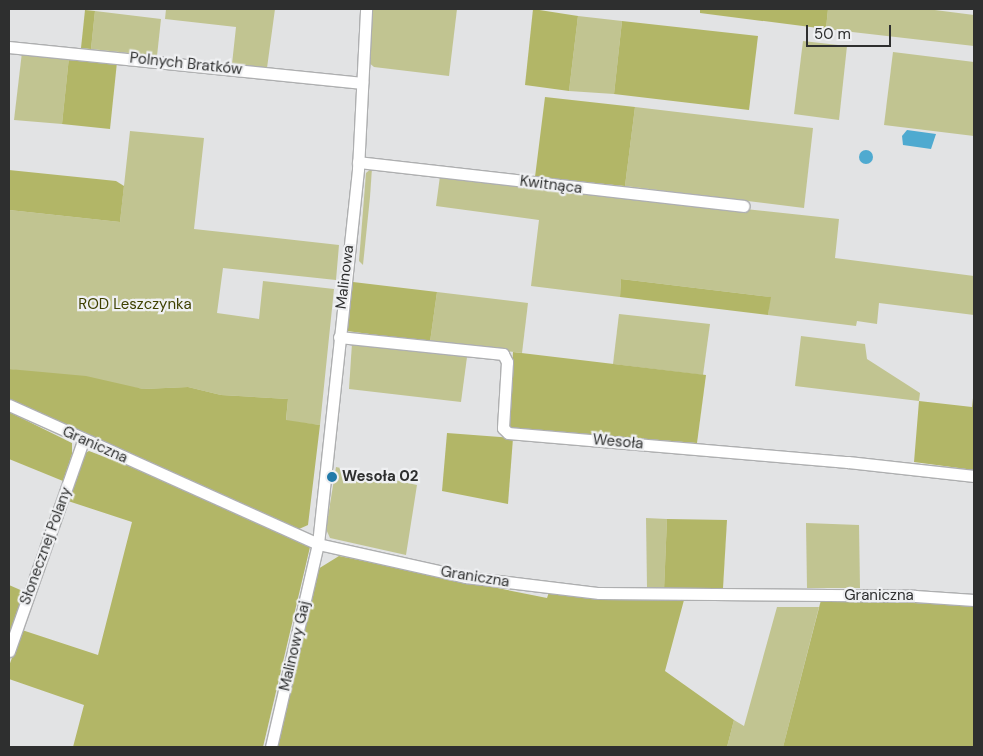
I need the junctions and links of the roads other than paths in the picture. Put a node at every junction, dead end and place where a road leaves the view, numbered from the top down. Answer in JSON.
{"nodes":[{"id":1,"x":366,"y":9,"type":"edge"},
{"id":2,"x":9,"y":47,"type":"edge"},
{"id":3,"x":362,"y":83,"type":"junction"},
{"id":4,"x":358,"y":162,"type":"junction"},
{"id":5,"x":744,"y":206,"type":"dead end"},
{"id":6,"x":339,"y":337,"type":"junction"},
{"id":7,"x":9,"y":406,"type":"edge"},
{"id":8,"x":83,"y":442,"type":"junction"},
{"id":9,"x":974,"y":476,"type":"edge"},
{"id":10,"x":318,"y":544,"type":"junction"},
{"id":11,"x":974,"y":600,"type":"edge"},
{"id":12,"x":9,"y":651,"type":"edge"},
{"id":13,"x":271,"y":747,"type":"edge"}],
"edges":[{"from":1,"to":3,"type":"street","name":"Malinowa"},
{"from":2,"to":3,"type":"street","name":"Polnych Bratków"},
{"from":3,"to":4,"type":"street","name":"Malinowa"},
{"from":4,"to":5,"type":"street","name":"Kwitnąca"},
{"from":4,"to":6,"type":"street","name":"Malinowa"},
{"from":6,"to":9,"type":"street","name":"Wesoła"},
{"from":6,"to":10,"type":"street","name":"Malinowa"},
{"from":7,"to":8,"type":"street","name":"Graniczna"},
{"from":8,"to":10,"type":"street","name":"Graniczna"},
{"from":8,"to":12,"type":"street","name":"Słonecznej Polany"},
{"from":10,"to":11,"type":"street","name":"Graniczna"},
{"from":10,"to":13,"type":"street","name":"Malinowy Gaj"}]}
